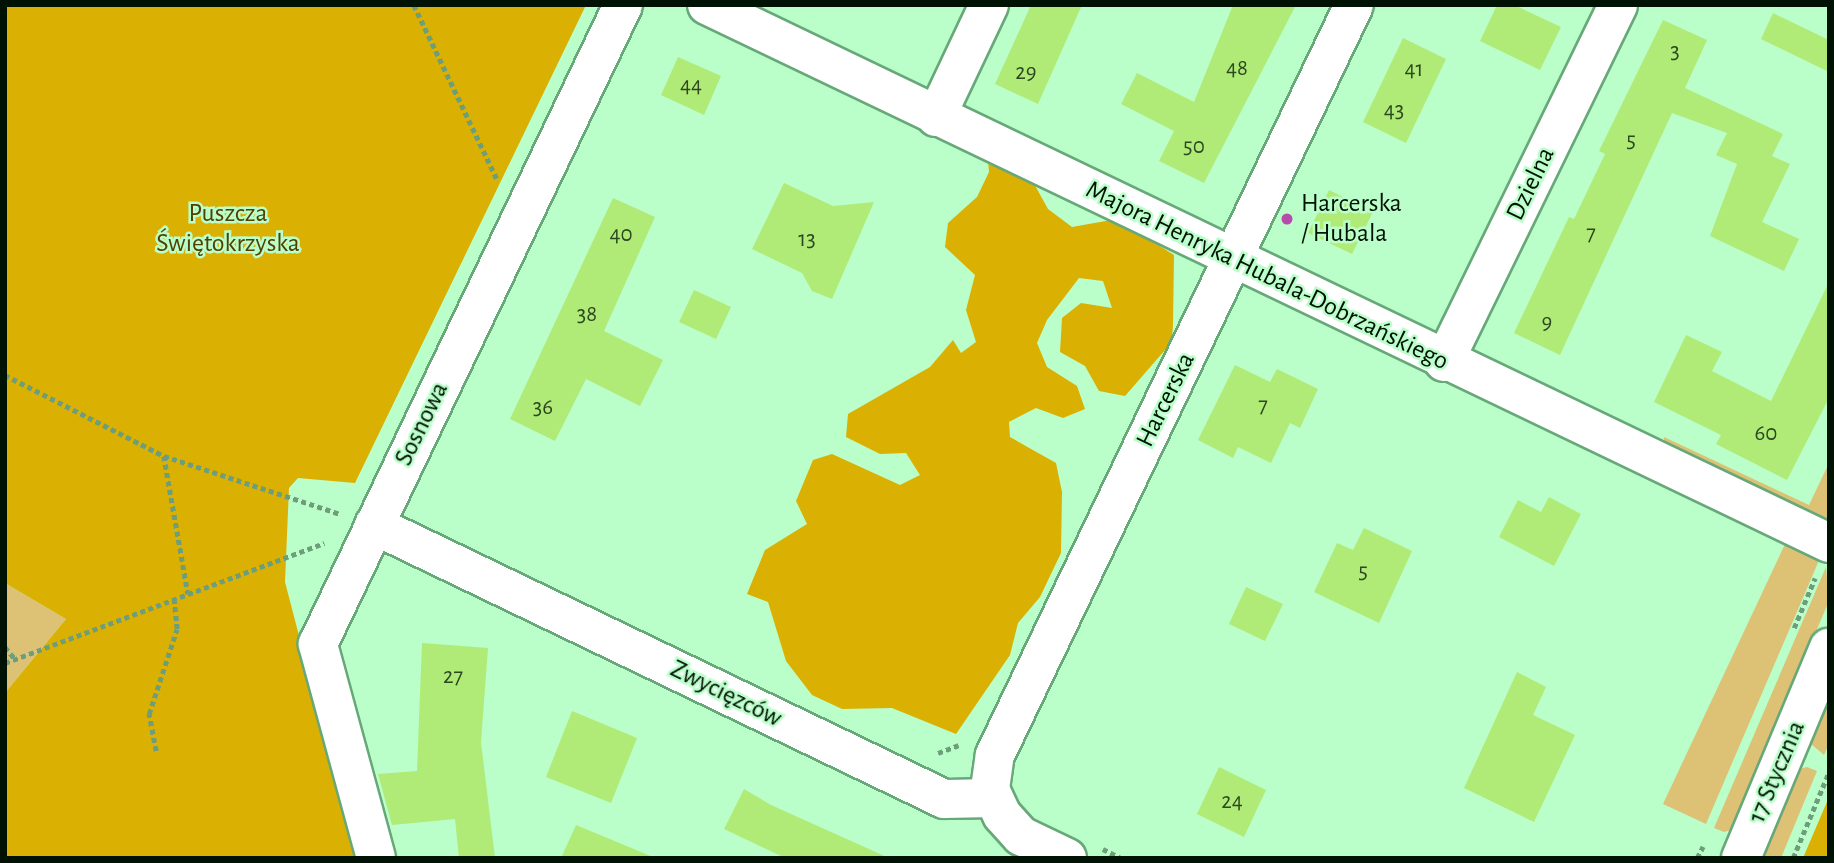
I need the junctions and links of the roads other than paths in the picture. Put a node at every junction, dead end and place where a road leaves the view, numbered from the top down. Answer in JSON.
{"nodes":[{"id":1,"x":622,"y":5,"type":"edge"},
{"id":2,"x":707,"y":5,"type":"edge"},
{"id":3,"x":989,"y":5,"type":"edge"},
{"id":4,"x":1354,"y":5,"type":"edge"},
{"id":5,"x":1618,"y":5,"type":"edge"},
{"id":6,"x":936,"y":117,"type":"junction"},
{"id":7,"x":1234,"y":260,"type":"junction"},
{"id":8,"x":1444,"y":362,"type":"junction"},
{"id":9,"x":374,"y":525,"type":"junction"},
{"id":10,"x":1829,"y":543,"type":"edge"},
{"id":11,"x":1829,"y":648,"type":"edge"},
{"id":12,"x":993,"y":798,"type":"junction"},
{"id":13,"x":376,"y":858,"type":"edge"},
{"id":14,"x":1067,"y":858,"type":"edge"},
{"id":15,"x":1741,"y":858,"type":"edge"}],
"edges":[{"from":1,"to":9,"type":"street","name":"Sosnowa"},
{"from":2,"to":6,"type":"street","name":"Majora Henryka Hubala-Dobrzańskiego"},
{"from":3,"to":6,"type":"street"},
{"from":4,"to":7,"type":"street","name":"Harcerska"},
{"from":5,"to":8,"type":"street","name":"Dzielna"},
{"from":6,"to":7,"type":"street","name":"Majora Henryka Hubala-Dobrzańskiego"},
{"from":7,"to":8,"type":"street","name":"Majora Henryka Hubala-Dobrzańskiego"},
{"from":7,"to":12,"type":"street","name":"Harcerska"},
{"from":8,"to":10,"type":"street","name":"Majora Henryka Hubala-Dobrzańskiego"},
{"from":9,"to":12,"type":"street","name":"Zwycięzców"},
{"from":9,"to":13,"type":"street","name":"Sosnowa"},
{"from":11,"to":15,"type":"street","name":"17 Stycznia"},
{"from":12,"to":14,"type":"street"}]}
